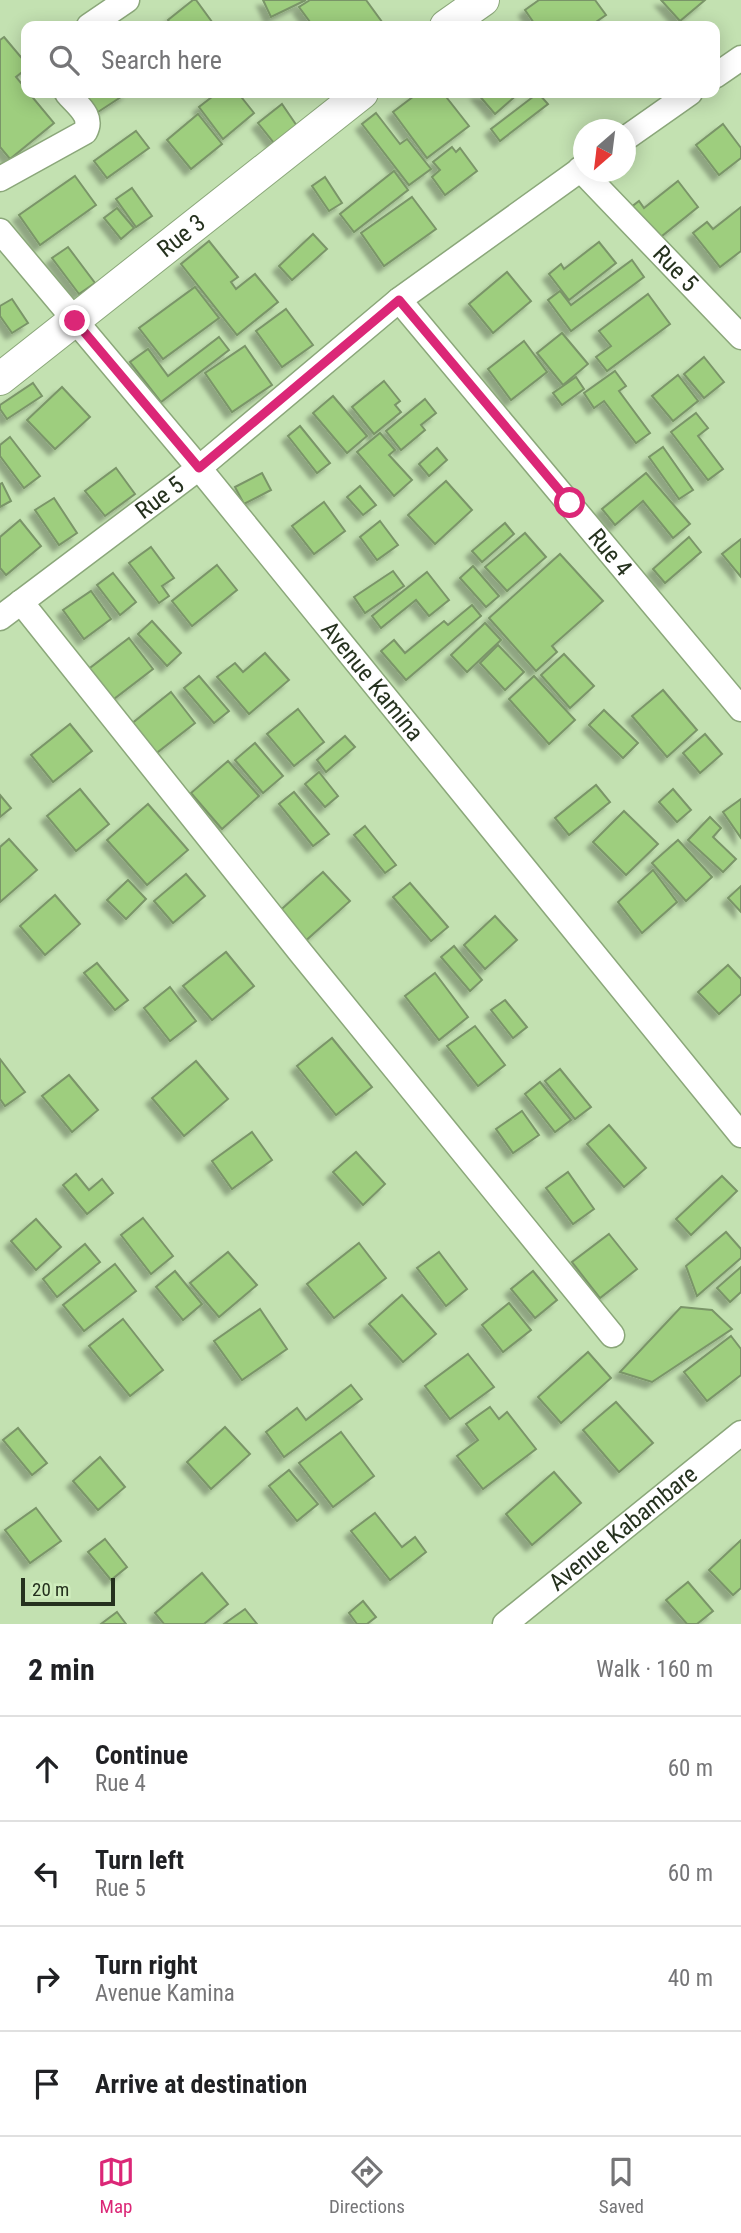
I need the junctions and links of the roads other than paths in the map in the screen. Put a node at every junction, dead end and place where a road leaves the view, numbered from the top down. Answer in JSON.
{"nodes":[{"id":1,"x":127,"y":0,"type":"edge"},
{"id":2,"x":483,"y":0,"type":"edge"},
{"id":3,"x":96,"y":21,"type":"edge"},
{"id":4,"x":453,"y":21,"type":"edge"},
{"id":5,"x":741,"y":58,"type":"edge"},
{"id":6,"x":720,"y":73,"type":"edge"},
{"id":7,"x":71,"y":98,"type":"edge"},
{"id":8,"x":356,"y":98,"type":"edge"},
{"id":9,"x":683,"y":98,"type":"edge"},
{"id":10,"x":636,"y":130,"type":"edge"},
{"id":11,"x":573,"y":174,"type":"edge"},
{"id":12,"x":0,"y":179,"type":"edge"},
{"id":13,"x":595,"y":182,"type":"edge"},
{"id":14,"x":0,"y":230,"type":"edge"},
{"id":15,"x":399,"y":300,"type":"junction"},
{"id":16,"x":75,"y":321,"type":"junction"},
{"id":17,"x":741,"y":337,"type":"edge"},
{"id":18,"x":0,"y":379,"type":"edge"},
{"id":19,"x":199,"y":468,"type":"junction"},
{"id":20,"x":21,"y":603,"type":"junction"},
{"id":21,"x":0,"y":618,"type":"edge"},
{"id":22,"x":741,"y":709,"type":"edge"},
{"id":23,"x":741,"y":1135,"type":"edge"},
{"id":24,"x":612,"y":1335,"type":"dead end"},
{"id":25,"x":741,"y":1433,"type":"edge"},
{"id":26,"x":505,"y":1624,"type":"edge"}],
"edges":[{"from":1,"to":3,"type":"street"},
{"from":2,"to":4,"type":"street"},
{"from":5,"to":6,"type":"street"},
{"from":7,"to":12,"type":"street"},
{"from":8,"to":16,"type":"street","name":"Rue 3"},
{"from":9,"to":10,"type":"street"},
{"from":11,"to":15,"type":"street","name":"Rue 5"},
{"from":13,"to":17,"type":"street","name":"Rue 5"},
{"from":14,"to":16,"type":"street","name":"Avenue Kamina"},
{"from":15,"to":19,"type":"street","name":"Rue 5"},
{"from":15,"to":22,"type":"street","name":"Rue 4"},
{"from":16,"to":18,"type":"street","name":"Rue 3"},
{"from":16,"to":19,"type":"street","name":"Avenue Kamina"},
{"from":19,"to":20,"type":"street","name":"Rue 5"},
{"from":19,"to":23,"type":"street","name":"Avenue Kamina"},
{"from":20,"to":21,"type":"street","name":"Rue 5"},
{"from":20,"to":24,"type":"street"},
{"from":25,"to":26,"type":"street","name":"Avenue Kabambare"}]}
